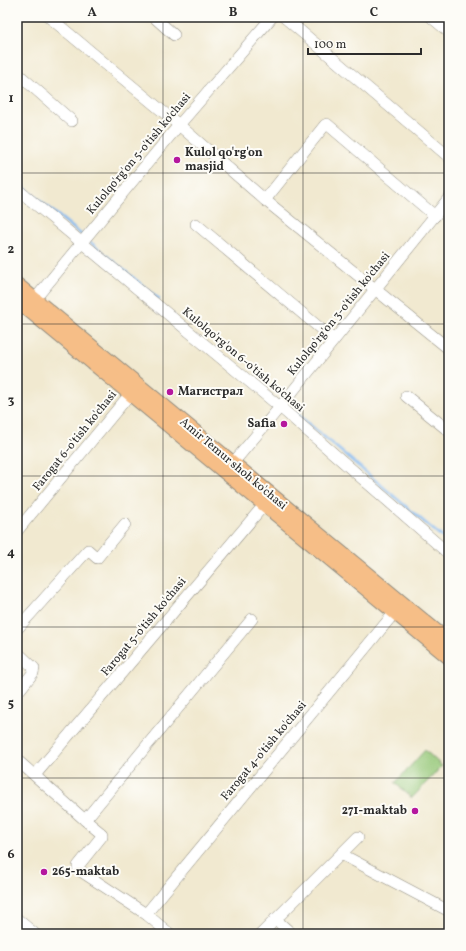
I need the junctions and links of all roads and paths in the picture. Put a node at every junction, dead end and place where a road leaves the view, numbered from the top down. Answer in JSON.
{"nodes":[{"id":1,"x":49,"y":17,"type":"edge"},
{"id":2,"x":154,"y":17,"type":"edge"},
{"id":3,"x":272,"y":17,"type":"edge"},
{"id":4,"x":284,"y":17,"type":"edge"},
{"id":5,"x":431,"y":17,"type":"edge"},
{"id":6,"x":449,"y":32,"type":"edge"},
{"id":7,"x":174,"y":34,"type":"dead end"},
{"id":8,"x":17,"y":73,"type":"edge"},
{"id":9,"x":72,"y":121,"type":"dead end"},
{"id":10,"x":179,"y":125,"type":"junction"},
{"id":11,"x":449,"y":157,"type":"edge"},
{"id":12,"x":17,"y":189,"type":"edge"},
{"id":13,"x":449,"y":198,"type":"edge"},
{"id":14,"x":266,"y":200,"type":"junction"},
{"id":15,"x":435,"y":216,"type":"junction"},
{"id":16,"x":196,"y":224,"type":"dead end"},
{"id":17,"x":82,"y":242,"type":"junction"},
{"id":18,"x":17,"y":285,"type":"edge"},
{"id":19,"x":376,"y":289,"type":"junction"},
{"id":20,"x":26,"y":303,"type":"edge"},
{"id":21,"x":334,"y":340,"type":"junction"},
{"id":22,"x":449,"y":349,"type":"edge"},
{"id":23,"x":134,"y":389,"type":"junction"},
{"id":24,"x":406,"y":396,"type":"dead end"},
{"id":25,"x":280,"y":407,"type":"junction"},
{"id":26,"x":449,"y":431,"type":"edge"},
{"id":27,"x":233,"y":463,"type":"junction"},
{"id":28,"x":268,"y":500,"type":"junction"},
{"id":29,"x":125,"y":524,"type":"dead end"},
{"id":30,"x":17,"y":532,"type":"edge"},
{"id":31,"x":449,"y":554,"type":"edge"},
{"id":32,"x":399,"y":608,"type":"junction"},
{"id":33,"x":252,"y":619,"type":"dead end"},
{"id":34,"x":17,"y":629,"type":"edge"},
{"id":35,"x":448,"y":640,"type":"edge"},
{"id":36,"x":17,"y":652,"type":"edge"},
{"id":37,"x":449,"y":657,"type":"edge"},
{"id":38,"x":17,"y":693,"type":"edge"},
{"id":39,"x":17,"y":760,"type":"edge"},
{"id":40,"x":35,"y":776,"type":"junction"},
{"id":41,"x":86,"y":820,"type":"junction"},
{"id":42,"x":358,"y":837,"type":"dead end"},
{"id":43,"x":341,"y":854,"type":"junction"},
{"id":44,"x":449,"y":911,"type":"edge"},
{"id":45,"x":146,"y":914,"type":"junction"},
{"id":46,"x":17,"y":919,"type":"edge"},
{"id":47,"x":276,"y":920,"type":"junction"},
{"id":48,"x":35,"y":934,"type":"edge"},
{"id":49,"x":170,"y":934,"type":"edge"},
{"id":50,"x":261,"y":934,"type":"edge"},
{"id":51,"x":292,"y":934,"type":"edge"}],
"edges":[{"from":1,"to":10,"type":"street"},
{"from":2,"to":7,"type":"street"},
{"from":3,"to":10,"type":"street","name":"Kulolqo'rg'on 5-o'tish ko'chasi"},
{"from":4,"to":11,"type":"street"},
{"from":5,"to":6,"type":"street"},
{"from":8,"to":9,"type":"street"},
{"from":10,"to":14,"type":"street"},
{"from":10,"to":17,"type":"street","name":"Kulolqo'rg'on 5-o'tish ko'chasi"},
{"from":12,"to":17,"type":"street","name":"Kulolqo'rg'on 6-o'tish ko'chasi"},
{"from":13,"to":15,"type":"street","name":"Kulolqo'rg'on 3-o'tish ko'chasi"},
{"from":14,"to":15,"type":"street"},
{"from":14,"to":19,"type":"street"},
{"from":15,"to":19,"type":"street","name":"Kulolqo'rg'on 3-o'tish ko'chasi"},
{"from":16,"to":21,"type":"street"},
{"from":17,"to":20,"type":"street","name":"Kulolqo'rg'on 5-o'tish ko'chasi"},
{"from":17,"to":25,"type":"street","name":"Kulolqo'rg'on 6-o'tish ko'chasi"},
{"from":18,"to":20,"type":"main road","name":"Amir Temur shoh ko'chasi"},
{"from":19,"to":21,"type":"street","name":"Kulolqo'rg'on 3-o'tish ko'chasi"},
{"from":19,"to":22,"type":"street"},
{"from":20,"to":23,"type":"main road","name":"Amir Temur shoh ko'chasi"},
{"from":21,"to":25,"type":"street","name":"Kulolqo'rg'on 3-o'tish ko'chasi"},
{"from":23,"to":27,"type":"main road","name":"Amir Temur shoh ko'chasi"},
{"from":23,"to":28,"type":"main road","name":"Amir Temur shoh ko'chasi"},
{"from":23,"to":30,"type":"street","name":"Farogat 6-o'tish ko'chasi"},
{"from":24,"to":26,"type":"street"},
{"from":25,"to":27,"type":"street","name":"Kulolqo'rg'on 3-o'tish ko'chasi"},
{"from":25,"to":31,"type":"street","name":"Kulolqo'rg'on 6-o'tish ko'chasi"},
{"from":27,"to":28,"type":"main road","name":"Amir Temur shoh ko'chasi"},
{"from":28,"to":32,"type":"main road","name":"Amir Temur shoh ko'chasi"},
{"from":28,"to":40,"type":"street","name":"Farogat 5-o'tish ko'chasi"},
{"from":29,"to":34,"type":"street"},
{"from":32,"to":35,"type":"main road","name":"Amir Temur shoh ko'chasi"},
{"from":32,"to":37,"type":"main road","name":"Amir Temur shoh ko'chasi"},
{"from":32,"to":45,"type":"street","name":"Farogat 4-o'tish ko'chasi"},
{"from":33,"to":41,"type":"street"},
{"from":36,"to":38,"type":"street"},
{"from":39,"to":40,"type":"street"},
{"from":40,"to":41,"type":"street"},
{"from":41,"to":45,"type":"street"},
{"from":42,"to":43,"type":"street"},
{"from":43,"to":44,"type":"street"},
{"from":43,"to":47,"type":"street"},
{"from":45,"to":49,"type":"street"},
{"from":46,"to":48,"type":"street"},
{"from":47,"to":50,"type":"street"},
{"from":47,"to":51,"type":"street"}]}
